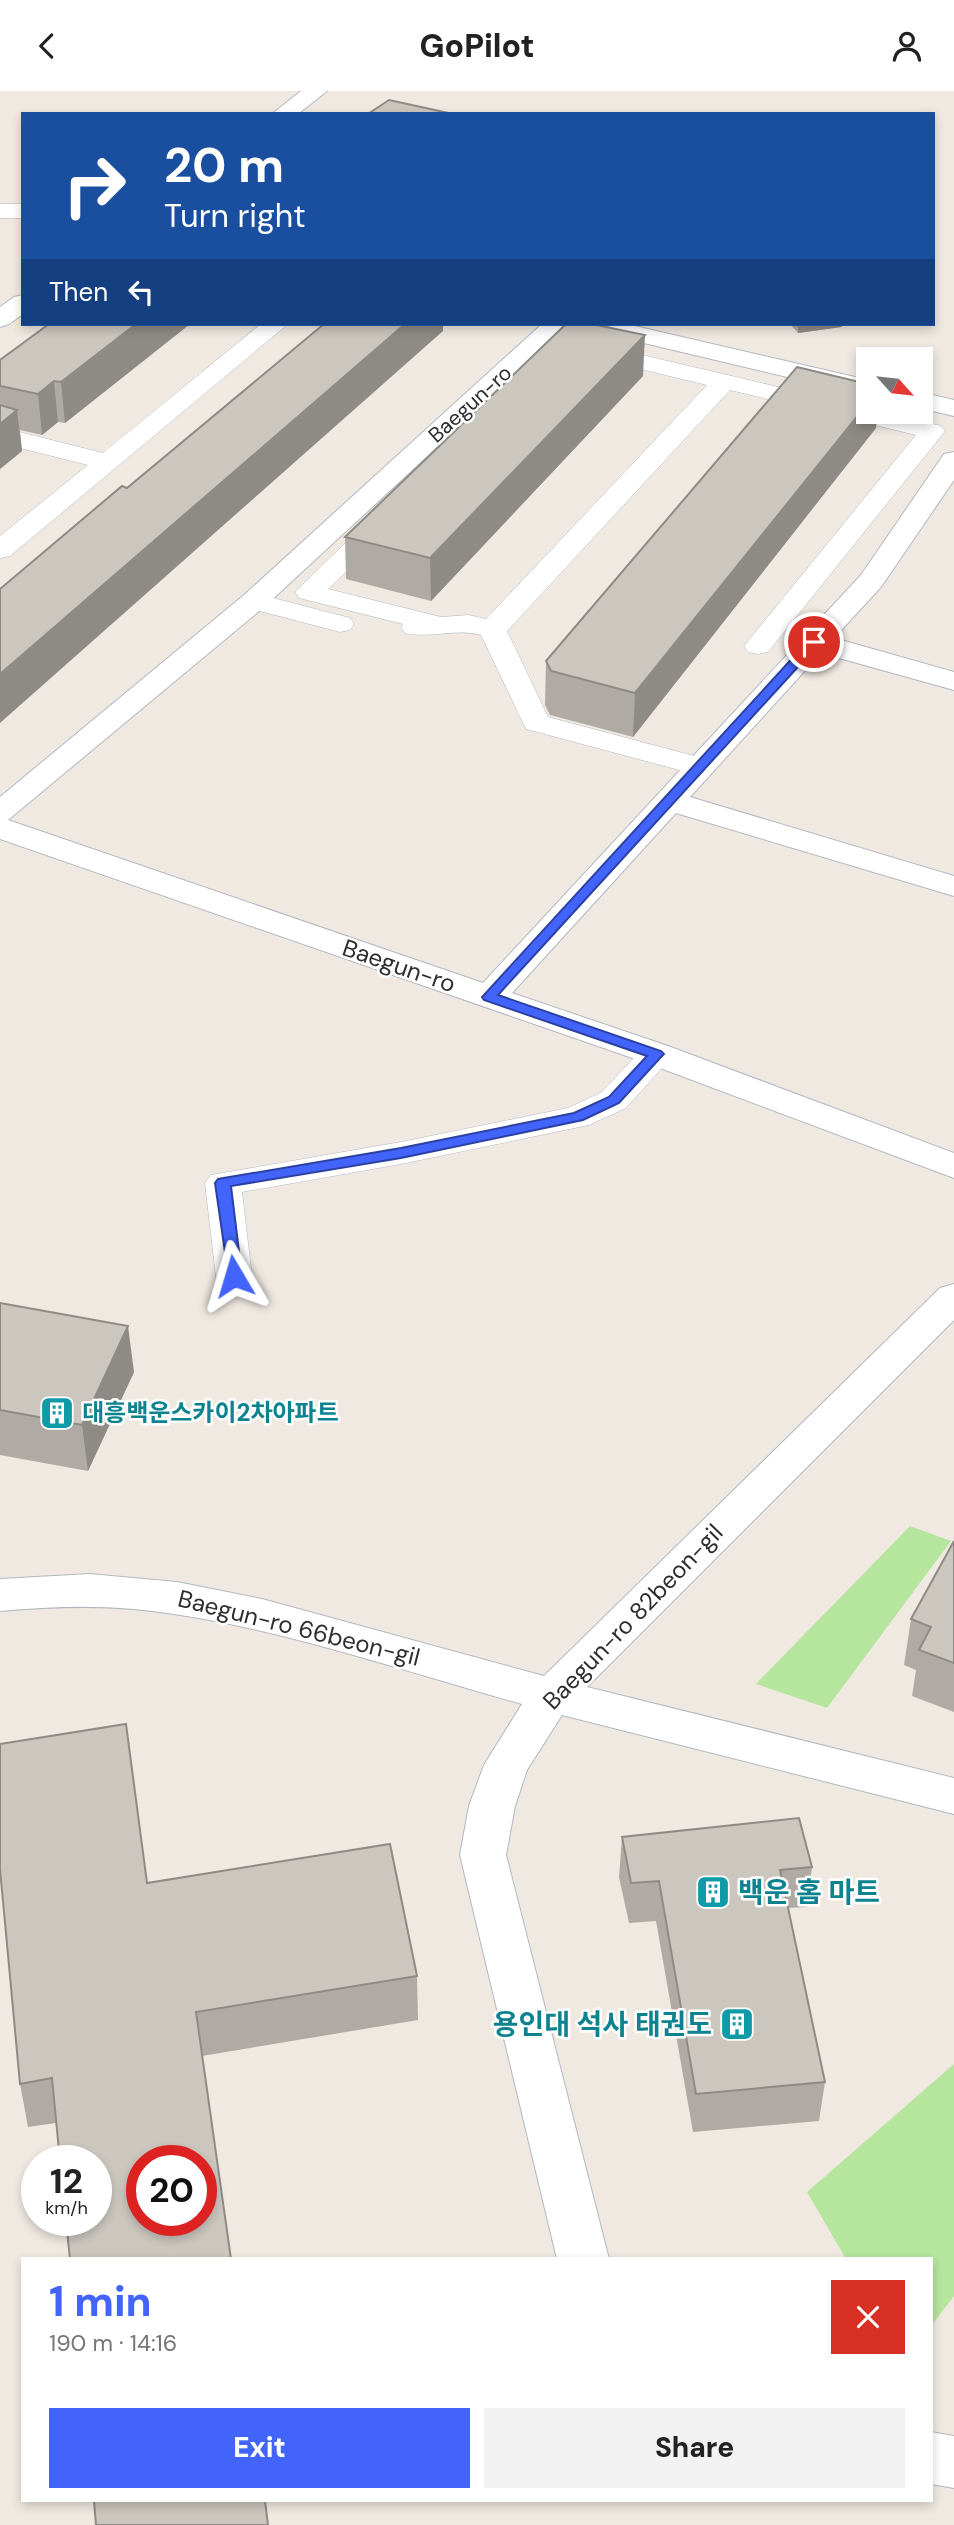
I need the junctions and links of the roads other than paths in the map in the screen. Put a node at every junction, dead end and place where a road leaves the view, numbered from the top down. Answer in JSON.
{"nodes":[{"id":1,"x":286,"y":91,"type":"edge"},
{"id":2,"x":312,"y":93,"type":"edge"},
{"id":3,"x":286,"y":112,"type":"edge"},
{"id":4,"x":0,"y":211,"type":"edge"},
{"id":5,"x":21,"y":211,"type":"edge"},
{"id":6,"x":21,"y":303,"type":"edge"},
{"id":7,"x":0,"y":319,"type":"edge"},
{"id":8,"x":274,"y":326,"type":"edge"},
{"id":9,"x":555,"y":326,"type":"edge"},
{"id":10,"x":603,"y":326,"type":"edge"},
{"id":11,"x":724,"y":382,"type":"junction"},
{"id":12,"x":856,"y":384,"type":"edge"},
{"id":13,"x":933,"y":403,"type":"edge"},
{"id":14,"x":954,"y":408,"type":"edge"},
{"id":15,"x":488,"y":420,"type":"edge"},
{"id":16,"x":0,"y":435,"type":"edge"},
{"id":17,"x":954,"y":460,"type":"edge"},
{"id":18,"x":108,"y":462,"type":"junction"},
{"id":19,"x":398,"y":506,"type":"edge"},
{"id":20,"x":0,"y":550,"type":"edge"},
{"id":21,"x":254,"y":601,"type":"junction"},
{"id":22,"x":440,"y":625,"type":"junction"},
{"id":23,"x":492,"y":629,"type":"junction"},
{"id":24,"x":814,"y":642,"type":"junction"},
{"id":25,"x":758,"y":646,"type":"dead end"},
{"id":26,"x":954,"y":681,"type":"edge"},
{"id":27,"x":698,"y":766,"type":"junction"},
{"id":28,"x":668,"y":800,"type":"junction"},
{"id":29,"x":0,"y":813,"type":"edge"},
{"id":30,"x":0,"y":828,"type":"edge"},
{"id":31,"x":954,"y":886,"type":"edge"},
{"id":32,"x":489,"y":997,"type":"junction"},
{"id":33,"x":656,"y":1054,"type":"junction"},
{"id":34,"x":954,"y":1166,"type":"edge"},
{"id":35,"x":234,"y":1276,"type":"dead end"},
{"id":36,"x":954,"y":1297,"type":"edge"},
{"id":37,"x":0,"y":1595,"type":"edge"},
{"id":38,"x":552,"y":1695,"type":"junction"},
{"id":39,"x":954,"y":1796,"type":"edge"},
{"id":40,"x":583,"y":2257,"type":"edge"},
{"id":41,"x":933,"y":2458,"type":"edge"},
{"id":42,"x":954,"y":2462,"type":"edge"}],
"edges":[{"from":1,"to":2,"type":"street"},
{"from":2,"to":3,"type":"street"},
{"from":4,"to":5,"type":"lane"},
{"from":6,"to":7,"type":"street"},
{"from":8,"to":18,"type":"lane"},
{"from":9,"to":21,"type":"street","name":"Baegun-ro"},
{"from":10,"to":12,"type":"street"},
{"from":11,"to":15,"type":"lane"},
{"from":11,"to":23,"type":"lane"},
{"from":11,"to":25,"type":"lane"},
{"from":13,"to":14,"type":"street"},
{"from":16,"to":18,"type":"lane"},
{"from":17,"to":24,"type":"street"},
{"from":18,"to":20,"type":"lane"},
{"from":19,"to":22,"type":"lane"},
{"from":21,"to":22,"type":"lane"},
{"from":21,"to":29,"type":"street","name":"Baegun-ro"},
{"from":22,"to":23,"type":"lane"},
{"from":23,"to":27,"type":"lane"},
{"from":24,"to":26,"type":"street"},
{"from":24,"to":27,"type":"street"},
{"from":27,"to":28,"type":"street"},
{"from":28,"to":31,"type":"street"},
{"from":28,"to":32,"type":"street"},
{"from":30,"to":32,"type":"street","name":"Baegun-ro"},
{"from":32,"to":33,"type":"street","name":"Baegun-ro"},
{"from":33,"to":34,"type":"street","name":"Baegun-ro"},
{"from":33,"to":35,"type":"lane"},
{"from":36,"to":38,"type":"street","name":"Baegun-ro 82beon-gil"},
{"from":37,"to":38,"type":"street","name":"Baegun-ro 66beon-gil"},
{"from":38,"to":39,"type":"street","name":"Baegun-ro 66beon-gil"},
{"from":38,"to":40,"type":"street","name":"Baegun-ro 82beon-gil"},
{"from":41,"to":42,"type":"street"}]}
